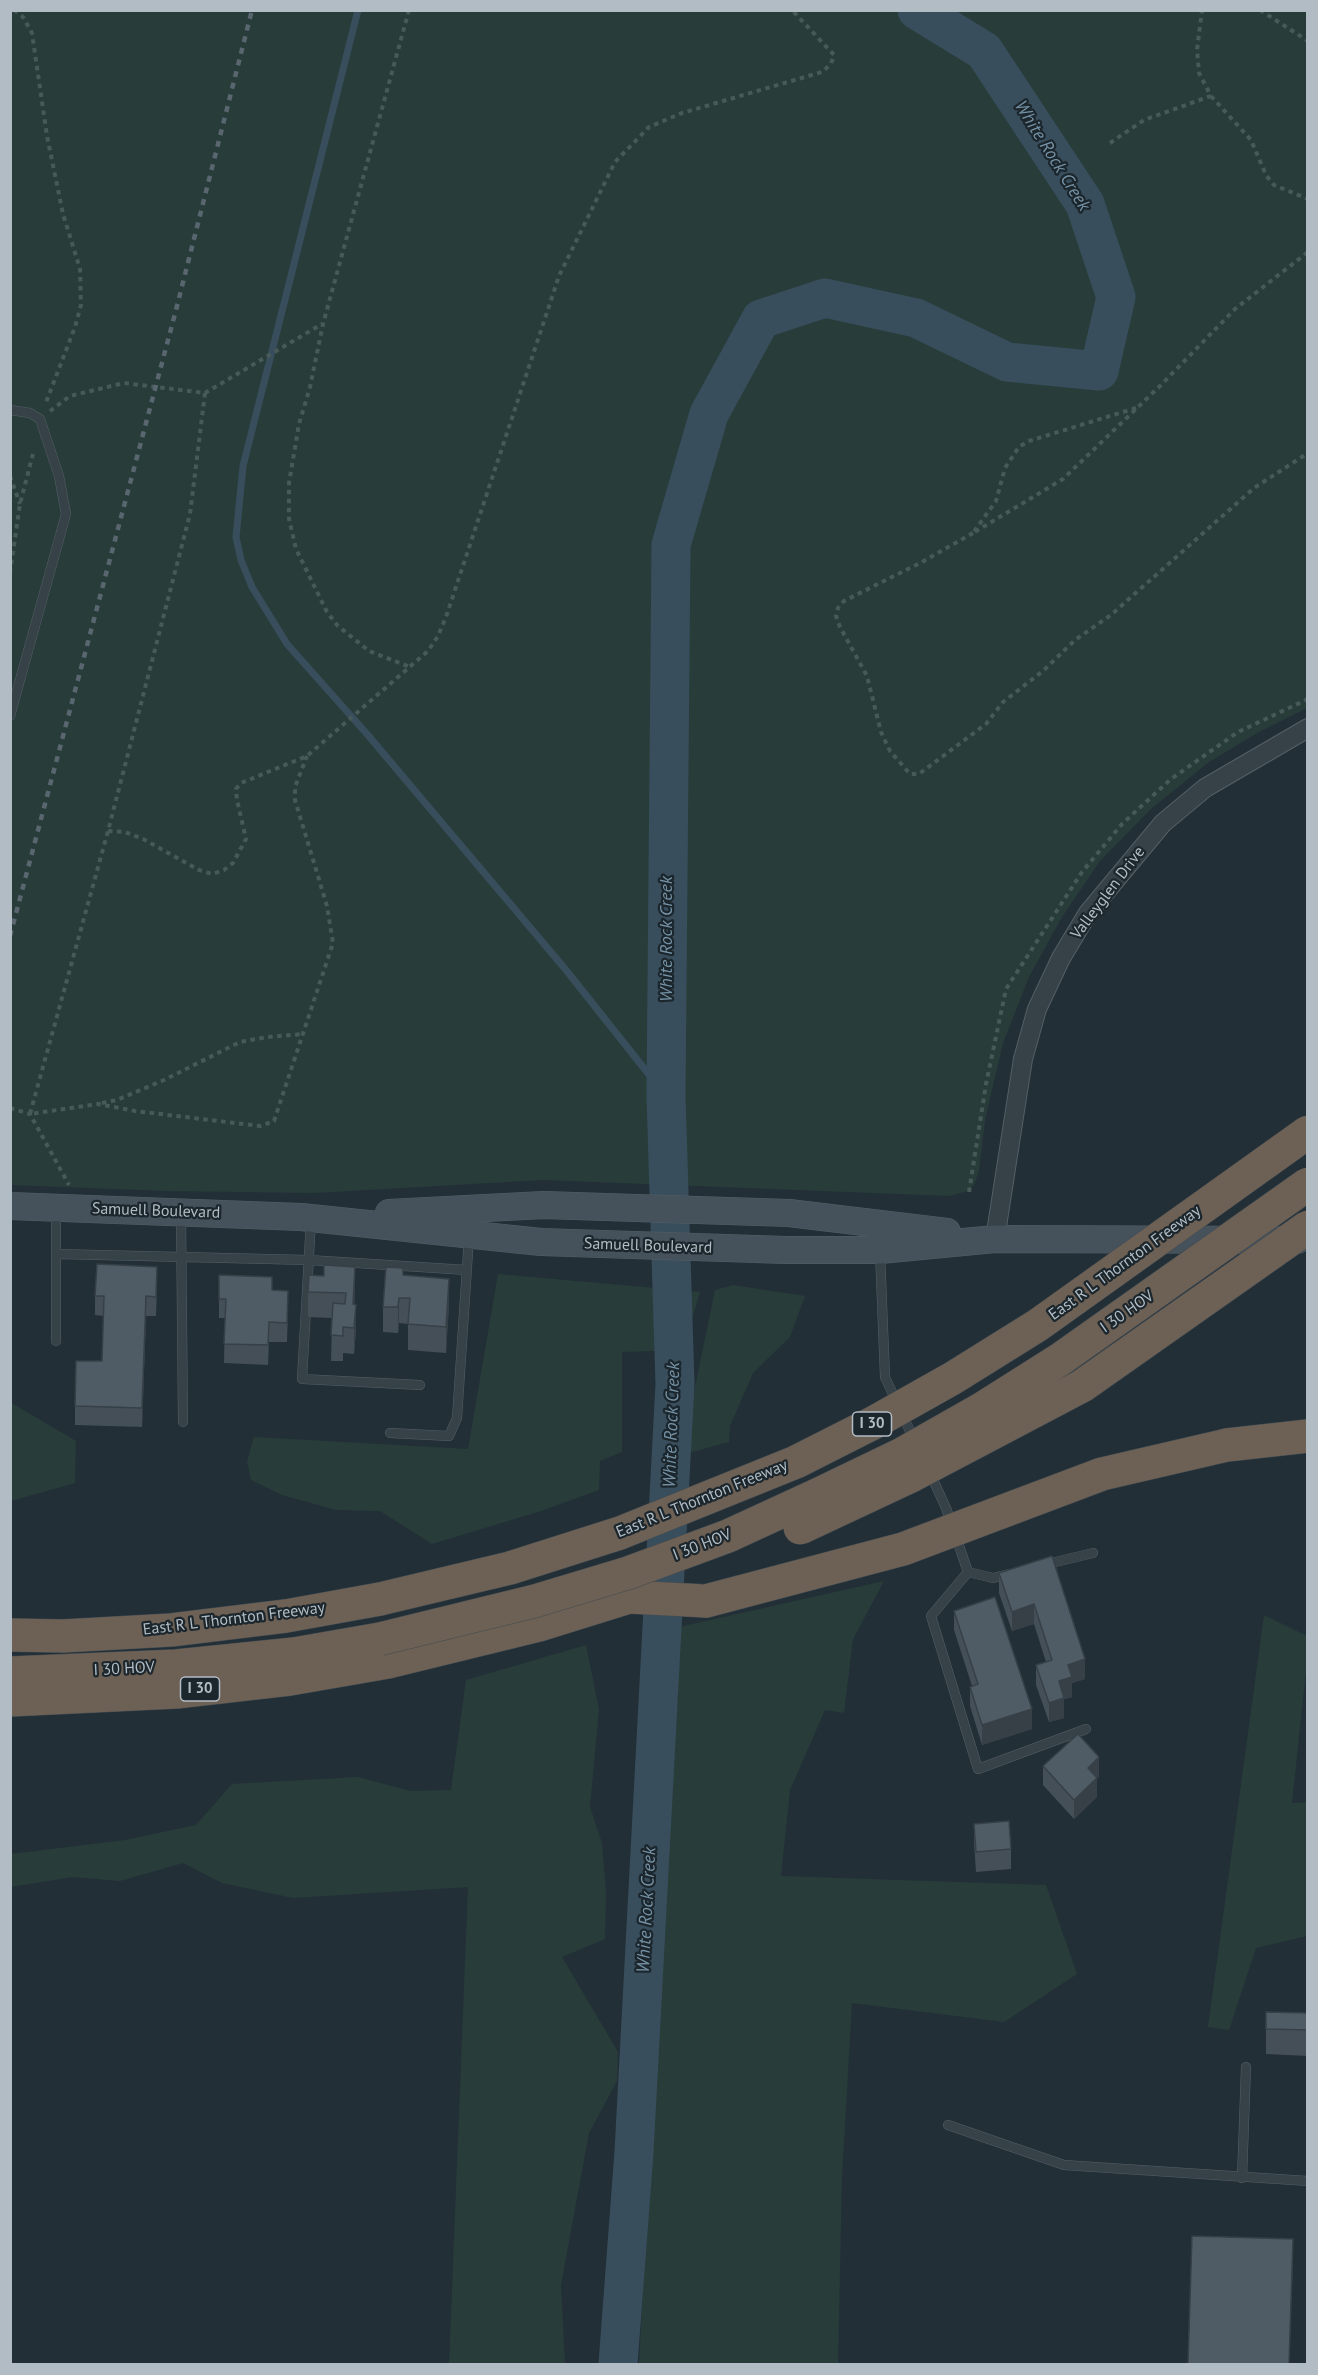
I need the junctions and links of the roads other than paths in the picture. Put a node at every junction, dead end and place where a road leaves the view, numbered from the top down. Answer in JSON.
{"nodes":[{"id":1,"x":10,"y":410,"type":"edge"},
{"id":2,"x":10,"y":716,"type":"edge"},
{"id":3,"x":1308,"y":728,"type":"edge"},
{"id":4,"x":1308,"y":1132,"type":"edge"},
{"id":5,"x":1308,"y":1184,"type":"edge"},
{"id":6,"x":10,"y":1206,"type":"edge"},
{"id":7,"x":69,"y":1208,"type":"junction"},
{"id":8,"x":182,"y":1212,"type":"junction"},
{"id":9,"x":307,"y":1217,"type":"junction"},
{"id":10,"x":1308,"y":1227,"type":"edge"},
{"id":11,"x":470,"y":1235,"type":"junction"},
{"id":12,"x":995,"y":1239,"type":"junction"},
{"id":13,"x":1308,"y":1240,"type":"edge"},
{"id":14,"x":880,"y":1250,"type":"junction"},
{"id":15,"x":56,"y":1254,"type":"junction"},
{"id":16,"x":182,"y":1256,"type":"junction"},
{"id":17,"x":309,"y":1260,"type":"junction"},
{"id":18,"x":467,"y":1270,"type":"junction"},
{"id":19,"x":56,"y":1341,"type":"dead end"},
{"id":20,"x":420,"y":1385,"type":"dead end"},
{"id":21,"x":183,"y":1422,"type":"dead end"},
{"id":22,"x":390,"y":1433,"type":"dead end"},
{"id":23,"x":1308,"y":1436,"type":"edge"},
{"id":24,"x":1093,"y":1553,"type":"dead end"},
{"id":25,"x":1038,"y":1567,"type":"edge"},
{"id":26,"x":968,"y":1572,"type":"junction"},
{"id":27,"x":1016,"y":1572,"type":"edge"},
{"id":28,"x":628,"y":1597,"type":"junction"},
{"id":29,"x":10,"y":1635,"type":"edge"},
{"id":30,"x":384,"y":1650,"type":"junction"},
{"id":31,"x":10,"y":1673,"type":"edge"},
{"id":32,"x":10,"y":1700,"type":"edge"},
{"id":33,"x":1086,"y":1729,"type":"dead end"},
{"id":34,"x":1246,"y":2067,"type":"dead end"},
{"id":35,"x":948,"y":2125,"type":"dead end"},
{"id":36,"x":1242,"y":2178,"type":"junction"},
{"id":37,"x":1308,"y":2181,"type":"edge"}],
"edges":[{"from":1,"to":2,"type":"lane"},
{"from":3,"to":12,"type":"street","name":"Valleyglen Drive"},
{"from":4,"to":29,"type":"highway","name":"East R L Thornton Freeway","number":"I 30","bridge":true},
{"from":5,"to":30,"type":"highway","name":"I 30 HOV","bridge":true},
{"from":6,"to":7,"type":"main road","name":"Samuell Boulevard"},
{"from":7,"to":8,"type":"main road","name":"Samuell Boulevard"},
{"from":7,"to":15,"type":"lane"},
{"from":8,"to":9,"type":"main road","name":"Samuell Boulevard"},
{"from":8,"to":16,"type":"lane"},
{"from":9,"to":11,"type":"main road","name":"Samuell Boulevard"},
{"from":9,"to":12,"type":"main road","name":"Samuell Boulevard"},
{"from":9,"to":17,"type":"lane"},
{"from":10,"to":28,"type":"highway","number":"I 30","bridge":true},
{"from":11,"to":14,"type":"main road","name":"Samuell Boulevard"},
{"from":11,"to":18,"type":"lane"},
{"from":12,"to":13,"type":"main road","name":"Samuell Boulevard"},
{"from":12,"to":14,"type":"main road","name":"Samuell Boulevard"},
{"from":14,"to":26,"type":"lane"},
{"from":15,"to":16,"type":"lane"},
{"from":15,"to":19,"type":"lane"},
{"from":16,"to":17,"type":"lane"},
{"from":16,"to":21,"type":"lane"},
{"from":17,"to":18,"type":"lane"},
{"from":17,"to":20,"type":"lane"},
{"from":18,"to":22,"type":"lane"},
{"from":23,"to":28,"type":"highway","bridge":true},
{"from":24,"to":25,"type":"lane"},
{"from":26,"to":27,"type":"lane"},
{"from":26,"to":33,"type":"lane"},
{"from":28,"to":30,"type":"highway","number":"I 30"},
{"from":30,"to":31,"type":"highway","name":"I 30 HOV"},
{"from":30,"to":32,"type":"highway","number":"I 30"},
{"from":34,"to":36,"type":"lane"},
{"from":35,"to":36,"type":"lane"},
{"from":36,"to":37,"type":"lane"}]}
